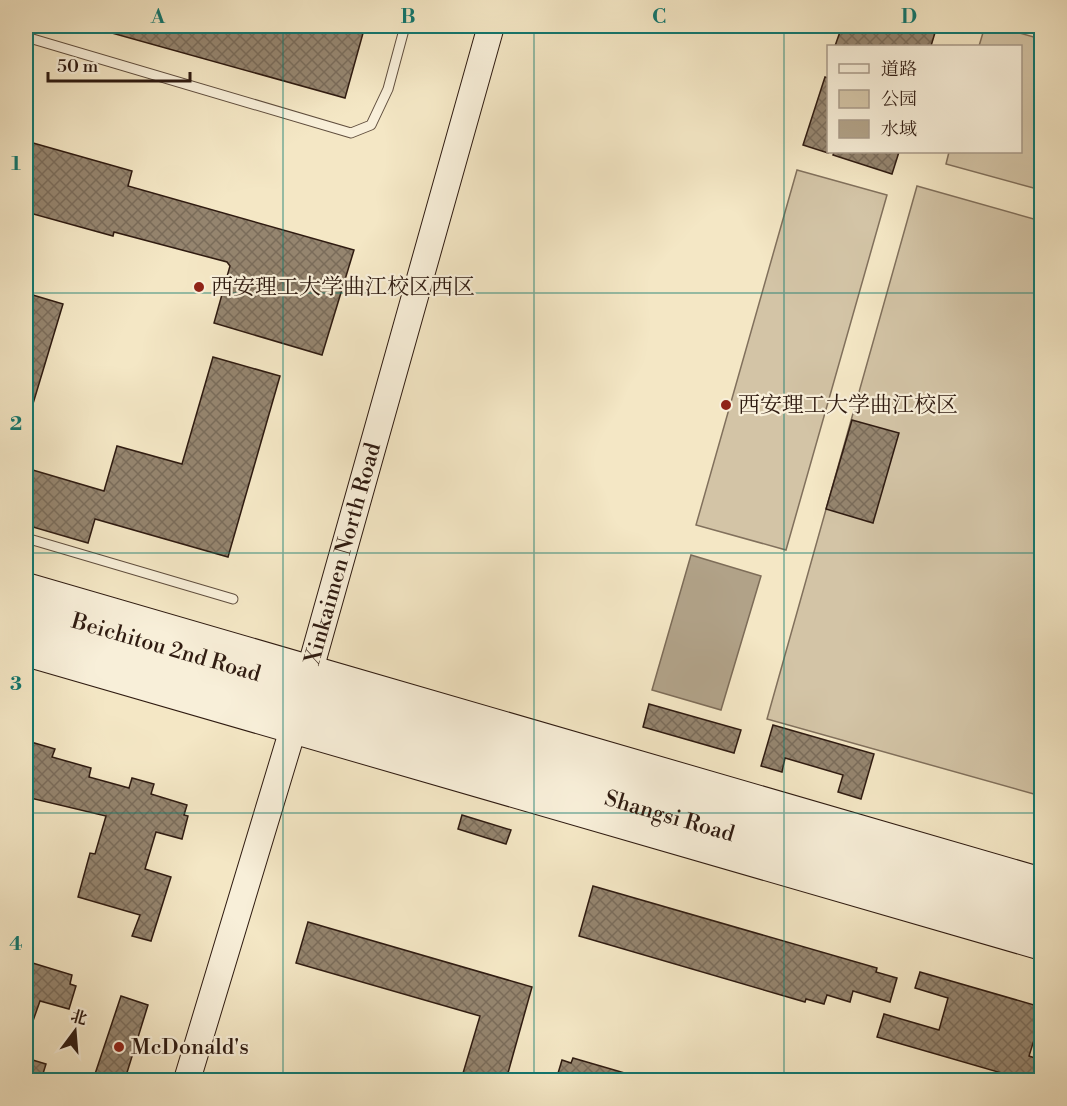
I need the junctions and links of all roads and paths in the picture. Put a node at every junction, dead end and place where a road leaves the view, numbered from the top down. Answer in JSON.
{"nodes":[{"id":1,"x":405,"y":26,"type":"edge"},
{"id":2,"x":491,"y":26,"type":"edge"},
{"id":3,"x":26,"y":37,"type":"edge"},
{"id":4,"x":26,"y":538,"type":"edge"},
{"id":5,"x":26,"y":586,"type":"edge"},
{"id":6,"x":233,"y":599,"type":"dead end"},
{"id":7,"x":26,"y":607,"type":"edge"},
{"id":8,"x":26,"y":630,"type":"edge"},
{"id":9,"x":26,"y":653,"type":"edge"},
{"id":10,"x":302,"y":699,"type":"junction"},
{"id":11,"x":1041,"y":881,"type":"edge"},
{"id":12,"x":1041,"y":902,"type":"edge"},
{"id":13,"x":1041,"y":924,"type":"edge"},
{"id":14,"x":1041,"y":947,"type":"edge"},
{"id":15,"x":188,"y":1080,"type":"edge"}],
"edges":[{"from":1,"to":3,"type":"lane"},
{"from":2,"to":10,"type":"street","name":"Xinkaimen North Road"},
{"from":4,"to":6,"type":"lane"},
{"from":5,"to":10,"type":"street"},
{"from":7,"to":10,"type":"street","name":"Beichitou 2nd Road"},
{"from":8,"to":10,"type":"street","name":"Beichitou 2nd Road"},
{"from":9,"to":10,"type":"street"},
{"from":10,"to":11,"type":"street"},
{"from":10,"to":12,"type":"street","name":"Shangsi Road"},
{"from":10,"to":13,"type":"street","name":"Shangsi Road"},
{"from":10,"to":14,"type":"street"},
{"from":10,"to":15,"type":"street","name":"Xinkaimen North Road"}]}
